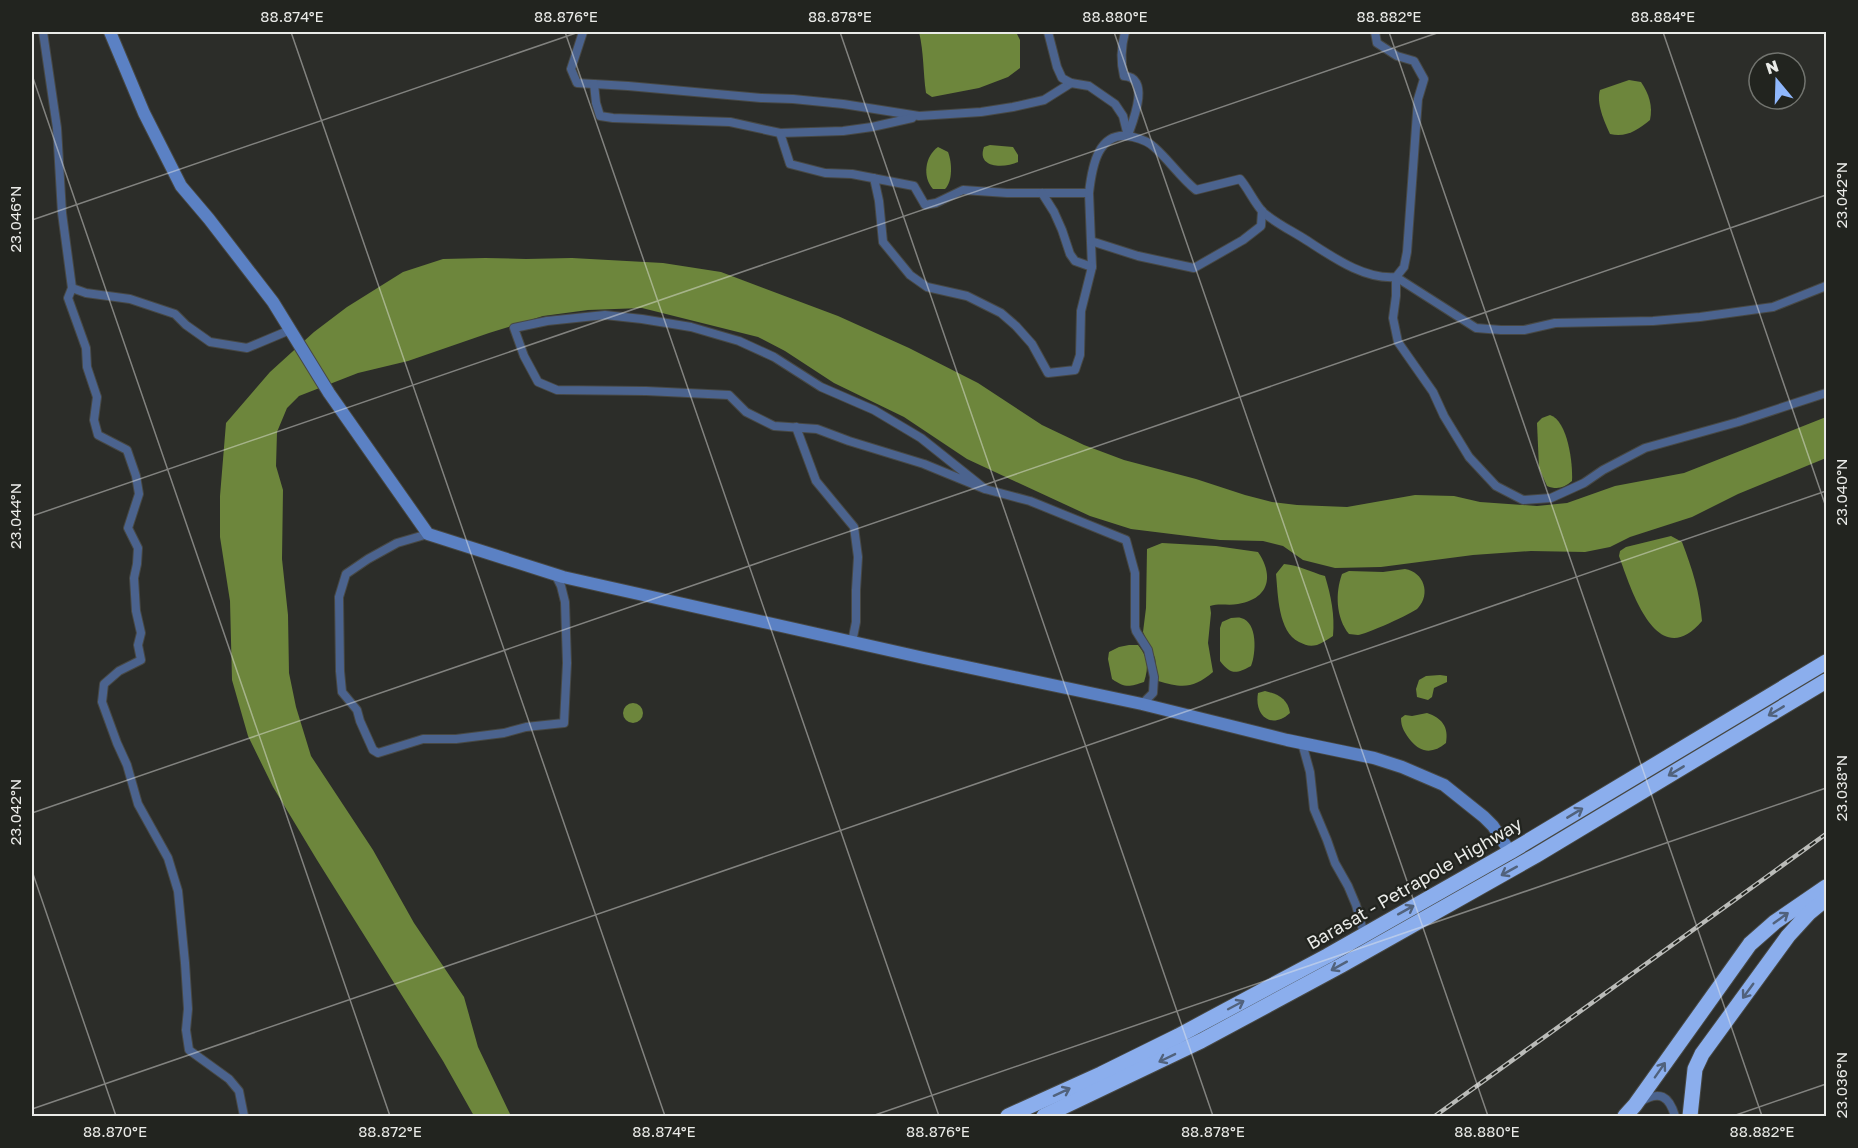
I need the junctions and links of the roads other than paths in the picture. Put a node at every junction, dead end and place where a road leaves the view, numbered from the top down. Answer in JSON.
{"nodes":[{"id":1,"x":43,"y":32,"type":"edge"},
{"id":2,"x":110,"y":32,"type":"edge"},
{"id":3,"x":583,"y":32,"type":"edge"},
{"id":4,"x":1048,"y":32,"type":"edge"},
{"id":5,"x":1125,"y":32,"type":"edge"},
{"id":6,"x":1375,"y":32,"type":"edge"},
{"id":7,"x":1071,"y":83,"type":"junction"},
{"id":8,"x":594,"y":84,"type":"junction"},
{"id":9,"x":919,"y":116,"type":"junction"},
{"id":10,"x":780,"y":133,"type":"junction"},
{"id":11,"x":1128,"y":136,"type":"junction"},
{"id":12,"x":874,"y":178,"type":"junction"},
{"id":13,"x":1042,"y":193,"type":"junction"},
{"id":14,"x":1089,"y":193,"type":"junction"},
{"id":15,"x":1262,"y":211,"type":"junction"},
{"id":16,"x":1091,"y":242,"type":"junction"},
{"id":17,"x":1092,"y":267,"type":"junction"},
{"id":18,"x":1396,"y":277,"type":"junction"},
{"id":19,"x":1827,"y":286,"type":"edge"},
{"id":20,"x":72,"y":288,"type":"junction"},
{"id":21,"x":290,"y":332,"type":"junction"},
{"id":22,"x":1827,"y":393,"type":"edge"},
{"id":23,"x":796,"y":427,"type":"junction"},
{"id":24,"x":985,"y":489,"type":"junction"},
{"id":25,"x":428,"y":534,"type":"junction"},
{"id":26,"x":555,"y":574,"type":"junction"},
{"id":27,"x":852,"y":642,"type":"junction"},
{"id":28,"x":1827,"y":662,"type":"edge"},
{"id":29,"x":1827,"y":681,"type":"edge"},
{"id":30,"x":1142,"y":704,"type":"junction"},
{"id":31,"x":1302,"y":743,"type":"junction"},
{"id":32,"x":1510,"y":852,"type":"junction"},
{"id":33,"x":1827,"y":887,"type":"edge"},
{"id":34,"x":1827,"y":899,"type":"edge"},
{"id":35,"x":1364,"y":934,"type":"junction"},
{"id":36,"x":1630,"y":1111,"type":"edge"},
{"id":37,"x":1063,"y":1113,"type":"edge"},
{"id":38,"x":244,"y":1116,"type":"edge"},
{"id":39,"x":1008,"y":1116,"type":"edge"},
{"id":40,"x":1044,"y":1116,"type":"edge"},
{"id":41,"x":1675,"y":1116,"type":"edge"},
{"id":42,"x":1690,"y":1116,"type":"edge"}],
"edges":[{"from":1,"to":20,"type":"street"},
{"from":2,"to":21,"type":"street"},
{"from":3,"to":8,"type":"street"},
{"from":4,"to":7,"type":"street"},
{"from":5,"to":11,"type":"street"},
{"from":6,"to":18,"type":"street"},
{"from":7,"to":9,"type":"street"},
{"from":7,"to":11,"type":"street"},
{"from":8,"to":9,"type":"street"},
{"from":8,"to":10,"type":"street"},
{"from":9,"to":10,"type":"street"},
{"from":10,"to":12,"type":"street"},
{"from":11,"to":14,"type":"street"},
{"from":11,"to":15,"type":"street"},
{"from":12,"to":13,"type":"street"},
{"from":12,"to":17,"type":"street"},
{"from":13,"to":14,"type":"street"},
{"from":13,"to":17,"type":"street"},
{"from":14,"to":16,"type":"street"},
{"from":15,"to":16,"type":"street"},
{"from":15,"to":18,"type":"street"},
{"from":16,"to":17,"type":"street"},
{"from":18,"to":19,"type":"street"},
{"from":18,"to":22,"type":"street"},
{"from":20,"to":21,"type":"street"},
{"from":20,"to":38,"type":"street"},
{"from":21,"to":25,"type":"street"},
{"from":23,"to":24,"type":"street"},
{"from":23,"to":24,"type":"street"},
{"from":23,"to":27,"type":"street"},
{"from":24,"to":30,"type":"street"},
{"from":25,"to":26,"type":"street"},
{"from":25,"to":26,"type":"street"},
{"from":26,"to":27,"type":"street"},
{"from":27,"to":30,"type":"street"},
{"from":32,"to":28,"type":"highway","name":"Barasat - Petrapole Highway","one_way":true},
{"from":29,"to":37,"type":"highway","name":"Barasat - Petrapole Highway","one_way":true},
{"from":30,"to":31,"type":"street"},
{"from":31,"to":32,"type":"street"},
{"from":31,"to":35,"type":"street"},
{"from":35,"to":32,"type":"highway","name":"Barasat - Petrapole Highway","one_way":true},
{"from":36,"to":33,"type":"highway","one_way":true},
{"from":34,"to":42,"type":"highway","one_way":true},
{"from":39,"to":35,"type":"highway","name":"Barasat - Petrapole Highway","one_way":true},
{"from":36,"to":41,"type":"street"},
{"from":37,"to":40,"type":"highway","name":"Barasat - Petrapole Highway"}]}
